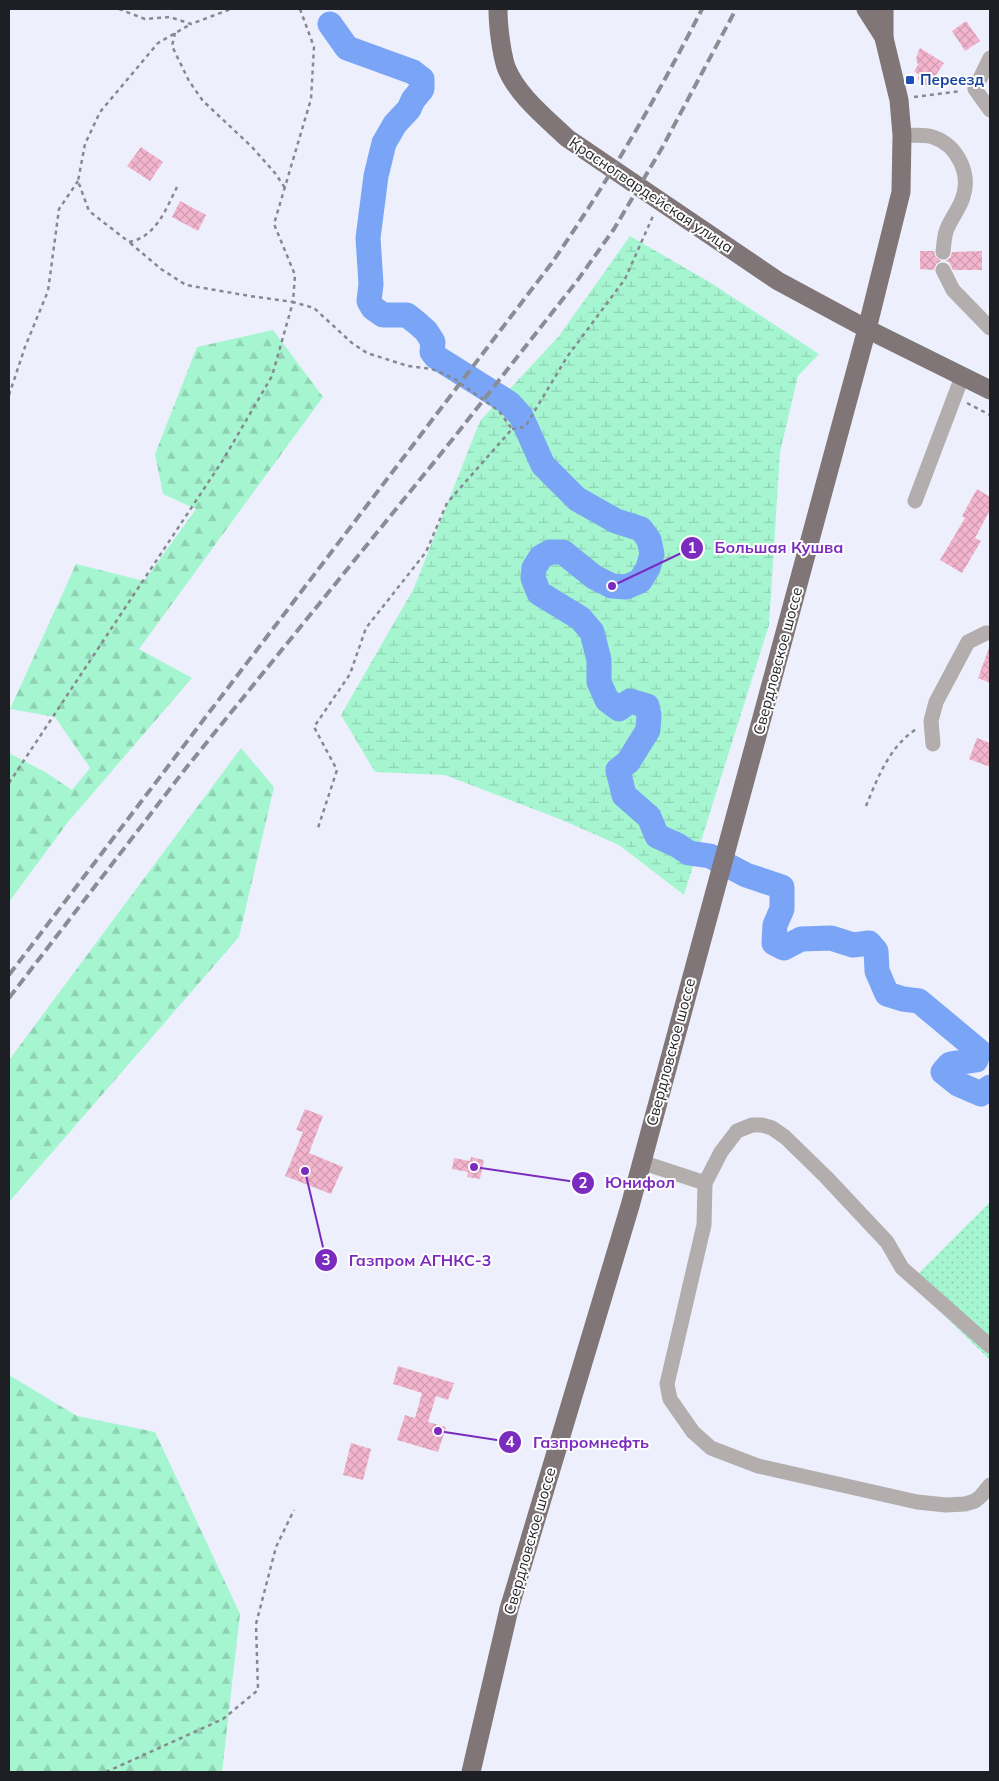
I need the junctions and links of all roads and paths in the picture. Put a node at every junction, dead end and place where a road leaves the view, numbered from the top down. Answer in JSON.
{"nodes":[{"id":1,"x":119,"y":9,"type":"edge"},
{"id":2,"x":231,"y":9,"type":"edge"},
{"id":3,"x":300,"y":9,"type":"edge"},
{"id":4,"x":498,"y":9,"type":"edge"},
{"id":5,"x":866,"y":9,"type":"edge"},
{"id":6,"x":884,"y":9,"type":"edge"},
{"id":7,"x":190,"y":24,"type":"junction"},
{"id":8,"x":175,"y":33,"type":"junction"},
{"id":9,"x":884,"y":38,"type":"junction"},
{"id":10,"x":990,"y":58,"type":"edge"},
{"id":11,"x":975,"y":89,"type":"junction"},
{"id":12,"x":899,"y":100,"type":"junction"},
{"id":13,"x":990,"y":110,"type":"edge"},
{"id":14,"x":902,"y":135,"type":"junction"},
{"id":15,"x":78,"y":180,"type":"junction"},
{"id":16,"x":177,"y":187,"type":"dead end"},
{"id":17,"x":285,"y":188,"type":"junction"},
{"id":18,"x":659,"y":200,"type":"junction"},
{"id":19,"x":129,"y":242,"type":"junction"},
{"id":20,"x":943,"y":252,"type":"dead end"},
{"id":21,"x":943,"y":270,"type":"dead end"},
{"id":22,"x":294,"y":302,"type":"junction"},
{"id":23,"x":990,"y":328,"type":"edge"},
{"id":24,"x":867,"y":329,"type":"junction"},
{"id":25,"x":962,"y":376,"type":"junction"},
{"id":26,"x":990,"y":390,"type":"edge"},
{"id":27,"x":9,"y":395,"type":"edge"},
{"id":28,"x":955,"y":396,"type":"junction"},
{"id":29,"x":990,"y":414,"type":"edge"},
{"id":30,"x":512,"y":429,"type":"junction"},
{"id":31,"x":915,"y":501,"type":"dead end"},
{"id":32,"x":990,"y":633,"type":"edge"},
{"id":33,"x":932,"y":721,"type":"junction"},
{"id":34,"x":933,"y":744,"type":"dead end"},
{"id":35,"x":9,"y":783,"type":"edge"},
{"id":36,"x":866,"y":806,"type":"dead end"},
{"id":37,"x":317,"y":830,"type":"dead end"},
{"id":38,"x":641,"y":1162,"type":"junction"},
{"id":39,"x":705,"y":1183,"type":"junction"},
{"id":40,"x":990,"y":1346,"type":"edge"},
{"id":41,"x":990,"y":1485,"type":"edge"},
{"id":42,"x":294,"y":1510,"type":"dead end"},
{"id":43,"x":106,"y":1772,"type":"edge"},
{"id":44,"x":471,"y":1772,"type":"edge"}],
"edges":[{"from":1,"to":7,"type":"path"},
{"from":2,"to":7,"type":"path"},
{"from":3,"to":17,"type":"path"},
{"from":4,"to":18,"type":"main road","name":"Красногвардейская улица"},
{"from":5,"to":9,"type":"main road"},
{"from":6,"to":9,"type":"main road"},
{"from":7,"to":8,"type":"path"},
{"from":8,"to":15,"type":"path"},
{"from":8,"to":17,"type":"path"},
{"from":9,"to":12,"type":"main road","name":"Свердловское шоссе"},
{"from":10,"to":11,"type":"street"},
{"from":11,"to":12,"type":"path"},
{"from":11,"to":13,"type":"street"},
{"from":12,"to":14,"type":"main road","name":"Свердловское шоссе"},
{"from":14,"to":20,"type":"street"},
{"from":14,"to":24,"type":"main road","name":"Свердловское шоссе"},
{"from":15,"to":19,"type":"path"},
{"from":15,"to":27,"type":"path"},
{"from":16,"to":19,"type":"path"},
{"from":17,"to":22,"type":"path"},
{"from":18,"to":24,"type":"main road","name":"Красногвардейская улица"},
{"from":18,"to":30,"type":"path"},
{"from":19,"to":22,"type":"path"},
{"from":21,"to":23,"type":"street"},
{"from":22,"to":30,"type":"path"},
{"from":22,"to":35,"type":"path"},
{"from":24,"to":25,"type":"main road","name":"Красногвардейская улица"},
{"from":24,"to":38,"type":"main road","name":"Свердловское шоссе"},
{"from":25,"to":26,"type":"main road","name":"Красногвардейская улица"},
{"from":25,"to":28,"type":"street"},
{"from":28,"to":29,"type":"path"},
{"from":28,"to":31,"type":"street"},
{"from":30,"to":37,"type":"path"},
{"from":32,"to":33,"type":"street"},
{"from":33,"to":34,"type":"street"},
{"from":33,"to":36,"type":"path"},
{"from":38,"to":39,"type":"street"},
{"from":38,"to":44,"type":"main road","name":"Свердловское шоссе"},
{"from":39,"to":40,"type":"street"},
{"from":39,"to":41,"type":"street"},
{"from":42,"to":43,"type":"path"}]}
